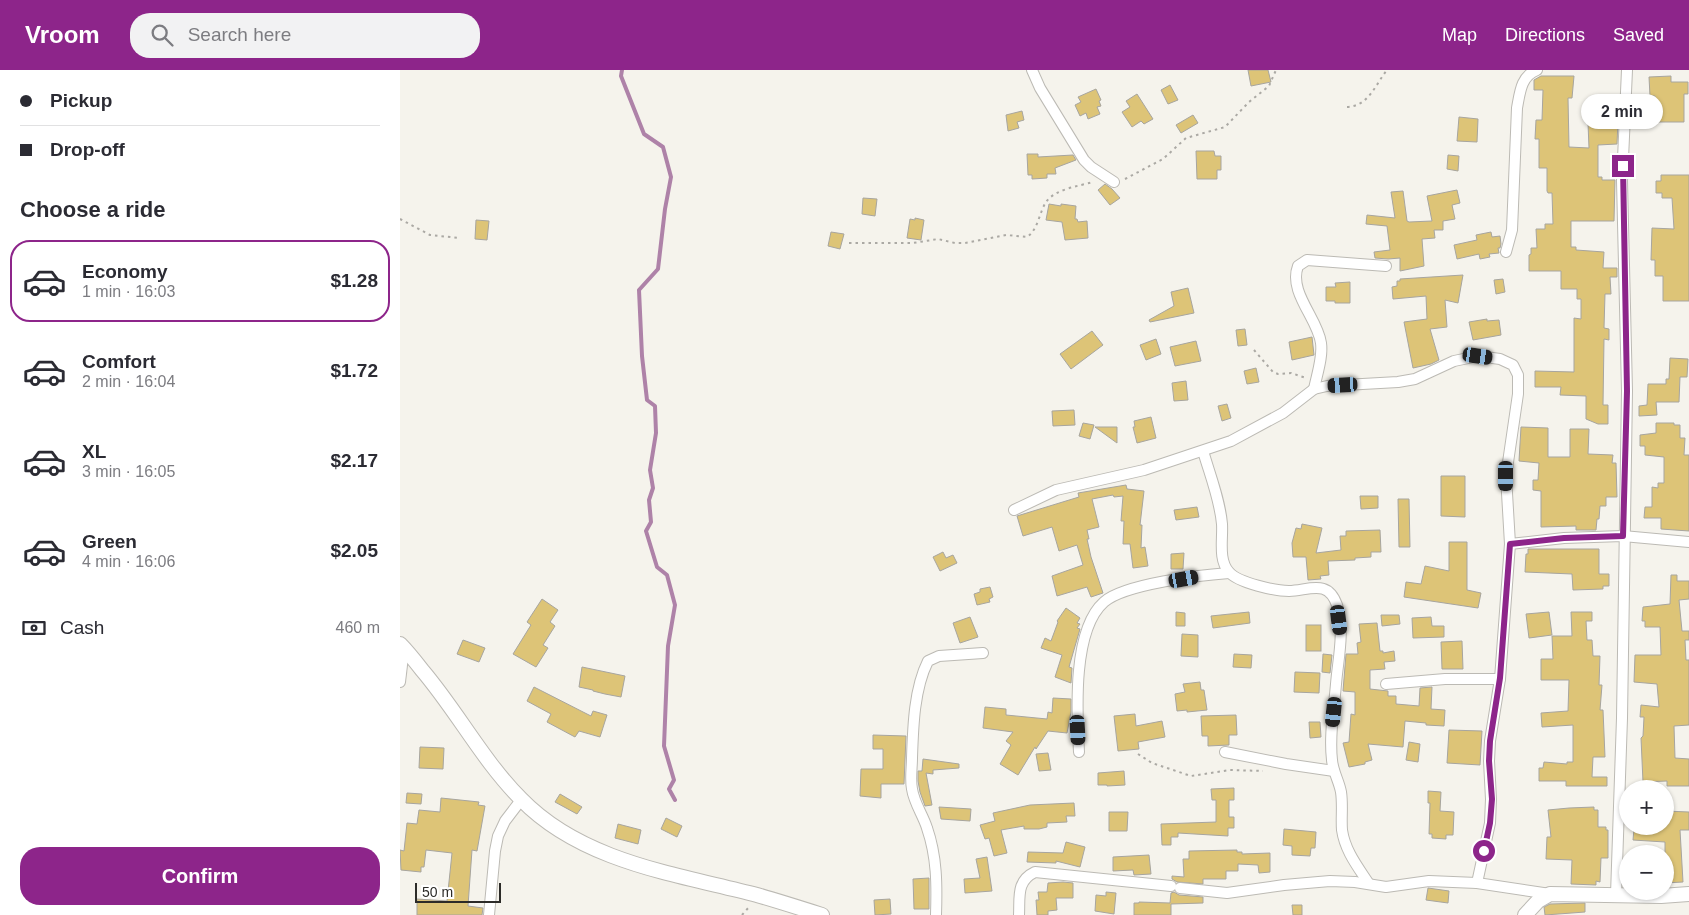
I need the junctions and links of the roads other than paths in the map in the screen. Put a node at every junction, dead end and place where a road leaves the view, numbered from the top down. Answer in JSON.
{"nodes":[{"id":1,"x":1032,"y":70,"type":"edge"},
{"id":2,"x":1537,"y":70,"type":"edge"},
{"id":3,"x":1627,"y":70,"type":"edge"},
{"id":4,"x":1114,"y":182,"type":"road end"},
{"id":5,"x":1506,"y":252,"type":"dead end"},
{"id":6,"x":1386,"y":266,"type":"dead end"},
{"id":7,"x":1314,"y":386,"type":"junction"},
{"id":8,"x":1203,"y":451,"type":"junction"},
{"id":9,"x":1014,"y":510,"type":"dead end"},
{"id":10,"x":1623,"y":536,"type":"junction"},
{"id":11,"x":1689,"y":542,"type":"edge"},
{"id":12,"x":1510,"y":544,"type":"junction"},
{"id":13,"x":1229,"y":573,"type":"junction"},
{"id":14,"x":402,"y":646,"type":"edge"},
{"id":15,"x":983,"y":653,"type":"dead end"},
{"id":16,"x":1500,"y":678,"type":"junction"},
{"id":17,"x":400,"y":682,"type":"edge"},
{"id":18,"x":1386,"y":684,"type":"dead end"},
{"id":19,"x":1079,"y":752,"type":"dead end"},
{"id":20,"x":1225,"y":752,"type":"dead end"},
{"id":21,"x":1334,"y":772,"type":"junction"},
{"id":22,"x":521,"y":800,"type":"junction"},
{"id":23,"x":1477,"y":883,"type":"junction"},
{"id":24,"x":1369,"y":884,"type":"junction"},
{"id":25,"x":1550,"y":894,"type":"junction"},
{"id":26,"x":1689,"y":894,"type":"edge"},
{"id":27,"x":1616,"y":895,"type":"junction"},
{"id":28,"x":488,"y":915,"type":"edge"},
{"id":29,"x":822,"y":915,"type":"edge"},
{"id":30,"x":936,"y":915,"type":"edge"},
{"id":31,"x":1019,"y":915,"type":"edge"},
{"id":32,"x":1525,"y":915,"type":"edge"}],
"edges":[{"from":1,"to":4,"type":"street"},
{"from":2,"to":5,"type":"street"},
{"from":3,"to":10,"type":"street"},
{"from":6,"to":7,"type":"street"},
{"from":7,"to":8,"type":"street"},
{"from":7,"to":12,"type":"street"},
{"from":8,"to":9,"type":"street"},
{"from":8,"to":13,"type":"street"},
{"from":10,"to":11,"type":"street"},
{"from":10,"to":12,"type":"street"},
{"from":10,"to":27,"type":"street"},
{"from":12,"to":16,"type":"street"},
{"from":13,"to":19,"type":"street"},
{"from":13,"to":21,"type":"street"},
{"from":14,"to":17,"type":"street"},
{"from":14,"to":22,"type":"street"},
{"from":15,"to":30,"type":"street"},
{"from":16,"to":18,"type":"street"},
{"from":16,"to":23,"type":"street"},
{"from":20,"to":21,"type":"street"},
{"from":21,"to":24,"type":"street"},
{"from":22,"to":28,"type":"street"},
{"from":22,"to":29,"type":"street"},
{"from":23,"to":24,"type":"street"},
{"from":23,"to":25,"type":"street"},
{"from":24,"to":31,"type":"street"},
{"from":25,"to":27,"type":"street"},
{"from":25,"to":32,"type":"street"},
{"from":26,"to":27,"type":"street"}]}
